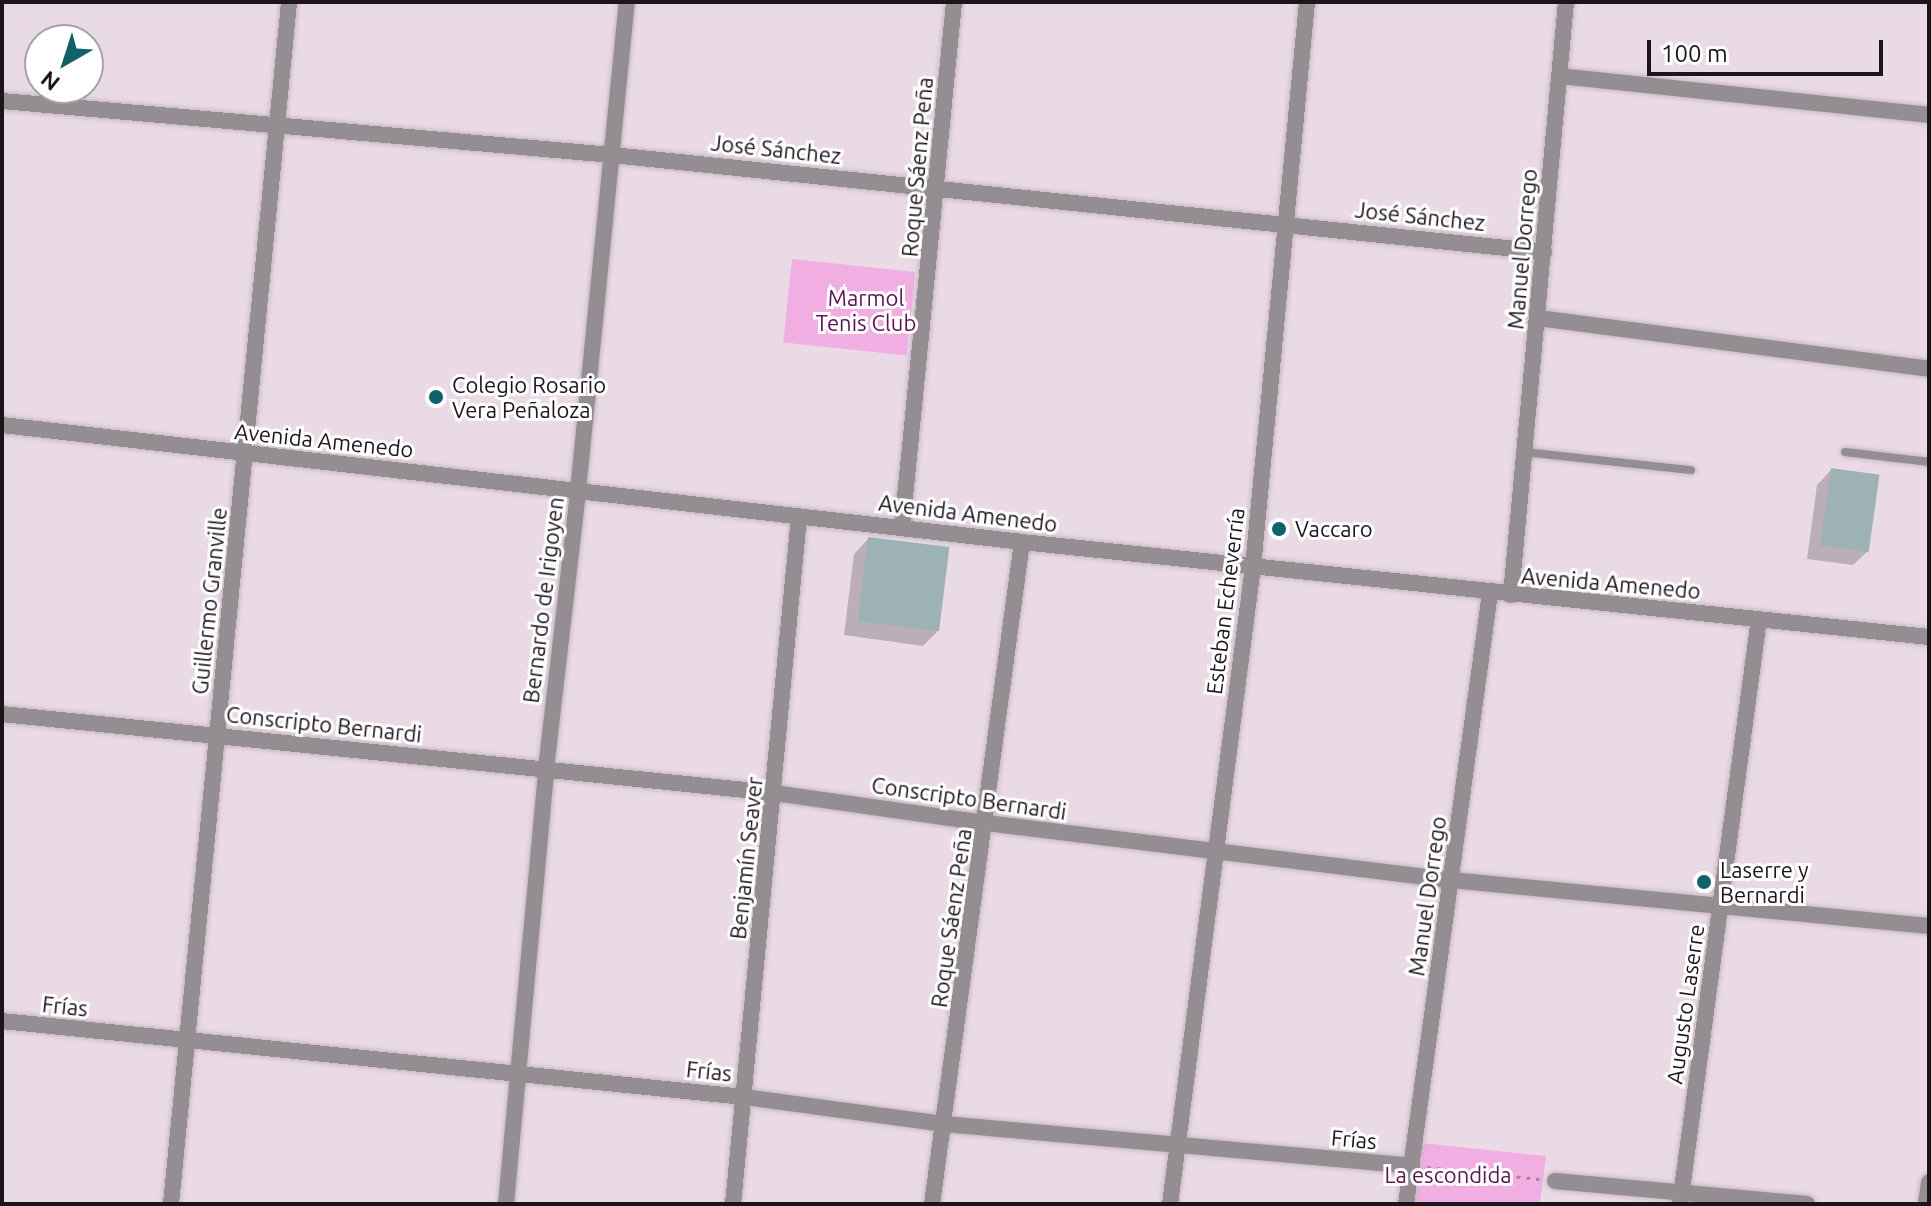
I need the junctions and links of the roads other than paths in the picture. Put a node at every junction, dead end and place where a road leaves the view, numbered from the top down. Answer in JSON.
{"nodes":[{"id":1,"x":289,"y":2,"type":"edge"},
{"id":2,"x":627,"y":2,"type":"edge"},
{"id":3,"x":954,"y":2,"type":"edge"},
{"id":4,"x":1307,"y":2,"type":"edge"},
{"id":5,"x":1566,"y":2,"type":"edge"},
{"id":6,"x":1559,"y":76,"type":"junction"},
{"id":7,"x":2,"y":101,"type":"edge"},
{"id":8,"x":1929,"y":115,"type":"edge"},
{"id":9,"x":276,"y":124,"type":"junction"},
{"id":10,"x":612,"y":155,"type":"junction"},
{"id":11,"x":938,"y":187,"type":"junction"},
{"id":12,"x":1285,"y":223,"type":"junction"},
{"id":13,"x":1544,"y":252,"type":"junction"},
{"id":14,"x":1538,"y":318,"type":"junction"},
{"id":15,"x":1929,"y":369,"type":"edge"},
{"id":16,"x":2,"y":425,"type":"edge"},
{"id":17,"x":1523,"y":452,"type":"junction"},
{"id":18,"x":1845,"y":452,"type":"dead end"},
{"id":19,"x":246,"y":454,"type":"junction"},
{"id":20,"x":1929,"y":462,"type":"edge"},
{"id":21,"x":1691,"y":470,"type":"dead end"},
{"id":22,"x":578,"y":491,"type":"junction"},
{"id":23,"x":799,"y":517,"type":"junction"},
{"id":24,"x":902,"y":527,"type":"junction"},
{"id":25,"x":1022,"y":542,"type":"junction"},
{"id":26,"x":1253,"y":567,"type":"junction"},
{"id":27,"x":1490,"y":593,"type":"junction"},
{"id":28,"x":1511,"y":595,"type":"junction"},
{"id":29,"x":1759,"y":619,"type":"junction"},
{"id":30,"x":1929,"y":637,"type":"edge"},
{"id":31,"x":2,"y":714,"type":"edge"},
{"id":32,"x":217,"y":736,"type":"junction"},
{"id":33,"x":546,"y":769,"type":"junction"},
{"id":34,"x":774,"y":793,"type":"junction"},
{"id":35,"x":986,"y":823,"type":"junction"},
{"id":36,"x":1215,"y":852,"type":"junction"},
{"id":37,"x":1451,"y":880,"type":"junction"},
{"id":38,"x":1720,"y":906,"type":"junction"},
{"id":39,"x":1929,"y":926,"type":"edge"},
{"id":40,"x":2,"y":1021,"type":"edge"},
{"id":41,"x":188,"y":1041,"type":"junction"},
{"id":42,"x":517,"y":1074,"type":"junction"},
{"id":43,"x":744,"y":1097,"type":"junction"},
{"id":44,"x":944,"y":1124,"type":"junction"},
{"id":45,"x":1178,"y":1144,"type":"junction"},
{"id":46,"x":1412,"y":1166,"type":"junction"},
{"id":47,"x":1555,"y":1181,"type":"road end"},
{"id":48,"x":1929,"y":1182,"type":"edge"},
{"id":49,"x":1681,"y":1198,"type":"edge"},
{"id":50,"x":171,"y":1204,"type":"edge"},
{"id":51,"x":506,"y":1204,"type":"edge"},
{"id":52,"x":733,"y":1204,"type":"edge"},
{"id":53,"x":932,"y":1204,"type":"edge"},
{"id":54,"x":1170,"y":1204,"type":"edge"},
{"id":55,"x":1406,"y":1204,"type":"edge"},
{"id":56,"x":1807,"y":1204,"type":"edge"},
{"id":57,"x":1926,"y":1204,"type":"edge"}],
"edges":[{"from":1,"to":9,"type":"street","name":"Guillermo Granville"},
{"from":2,"to":10,"type":"street","name":"Bernardo de Irigoyen"},
{"from":3,"to":11,"type":"street","name":"Roque Sáenz Peña"},
{"from":4,"to":12,"type":"street","name":"Esteban Echeverría"},
{"from":5,"to":6,"type":"street","name":"Manuel Dorrego"},
{"from":6,"to":8,"type":"street"},
{"from":6,"to":13,"type":"street","name":"Manuel Dorrego"},
{"from":7,"to":9,"type":"street","name":"José Sánchez"},
{"from":9,"to":10,"type":"street","name":"José Sánchez"},
{"from":9,"to":19,"type":"street","name":"Guillermo Granville"},
{"from":10,"to":11,"type":"street","name":"José Sánchez"},
{"from":10,"to":22,"type":"street","name":"Bernardo de Irigoyen"},
{"from":11,"to":12,"type":"street","name":"José Sánchez"},
{"from":11,"to":24,"type":"street","name":"Roque Sáenz Peña"},
{"from":12,"to":13,"type":"street","name":"José Sánchez"},
{"from":12,"to":26,"type":"street","name":"Esteban Echeverría"},
{"from":13,"to":14,"type":"street","name":"Manuel Dorrego"},
{"from":14,"to":15,"type":"street"},
{"from":14,"to":17,"type":"street","name":"Manuel Dorrego"},
{"from":16,"to":19,"type":"street","name":"Avenida Amenedo"},
{"from":17,"to":21,"type":"lane"},
{"from":17,"to":28,"type":"street","name":"Manuel Dorrego"},
{"from":18,"to":20,"type":"lane"},
{"from":19,"to":22,"type":"street","name":"Avenida Amenedo"},
{"from":19,"to":32,"type":"street","name":"Guillermo Granville"},
{"from":22,"to":23,"type":"street","name":"Avenida Amenedo"},
{"from":22,"to":33,"type":"street","name":"Bernardo de Irigoyen"},
{"from":23,"to":24,"type":"street","name":"Avenida Amenedo"},
{"from":23,"to":34,"type":"street","name":"Benjamín Seaver"},
{"from":24,"to":25,"type":"street","name":"Avenida Amenedo"},
{"from":25,"to":26,"type":"street","name":"Avenida Amenedo"},
{"from":25,"to":35,"type":"street","name":"Roque Sáenz Peña"},
{"from":26,"to":27,"type":"street","name":"Avenida Amenedo"},
{"from":26,"to":36,"type":"street","name":"Esteban Echeverría"},
{"from":27,"to":28,"type":"street","name":"Avenida Amenedo"},
{"from":27,"to":37,"type":"street","name":"Manuel Dorrego"},
{"from":28,"to":29,"type":"street","name":"Avenida Amenedo"},
{"from":29,"to":30,"type":"street","name":"Avenida Amenedo"},
{"from":29,"to":38,"type":"street","name":"Augusto Laserre"},
{"from":31,"to":32,"type":"street","name":"Conscripto Bernardi"},
{"from":32,"to":33,"type":"street","name":"Conscripto Bernardi"},
{"from":32,"to":41,"type":"street","name":"Guillermo Granville"},
{"from":33,"to":34,"type":"street","name":"Conscripto Bernardi"},
{"from":33,"to":42,"type":"street","name":"Bernardo de Irigoyen"},
{"from":34,"to":35,"type":"street","name":"Conscripto Bernardi"},
{"from":34,"to":43,"type":"street","name":"Benjamín Seaver"},
{"from":35,"to":36,"type":"street","name":"Conscripto Bernardi"},
{"from":35,"to":44,"type":"street","name":"Roque Sáenz Peña"},
{"from":36,"to":37,"type":"street","name":"Conscripto Bernardi"},
{"from":36,"to":45,"type":"street","name":"Esteban Echeverría"},
{"from":37,"to":38,"type":"street","name":"Conscripto Bernardi"},
{"from":37,"to":46,"type":"street","name":"Manuel Dorrego"},
{"from":38,"to":39,"type":"street","name":"Conscripto Bernardi"},
{"from":38,"to":49,"type":"street","name":"Augusto Laserre"},
{"from":40,"to":41,"type":"street","name":"Frías"},
{"from":41,"to":42,"type":"street","name":"Frías"},
{"from":41,"to":50,"type":"street","name":"Guillermo Granville"},
{"from":42,"to":43,"type":"street","name":"Frías"},
{"from":42,"to":51,"type":"street","name":"Bernardo de Irigoyen"},
{"from":43,"to":44,"type":"street","name":"Frías"},
{"from":43,"to":52,"type":"street","name":"Benjamín Seaver"},
{"from":44,"to":45,"type":"street","name":"Frías"},
{"from":44,"to":53,"type":"street","name":"Roque Sáenz Peña"},
{"from":45,"to":46,"type":"street","name":"Frías"},
{"from":45,"to":54,"type":"street","name":"Esteban Echeverría"},
{"from":46,"to":55,"type":"street","name":"Manuel Dorrego"},
{"from":47,"to":49,"type":"street"},
{"from":48,"to":57,"type":"street"},
{"from":49,"to":56,"type":"street"}]}
